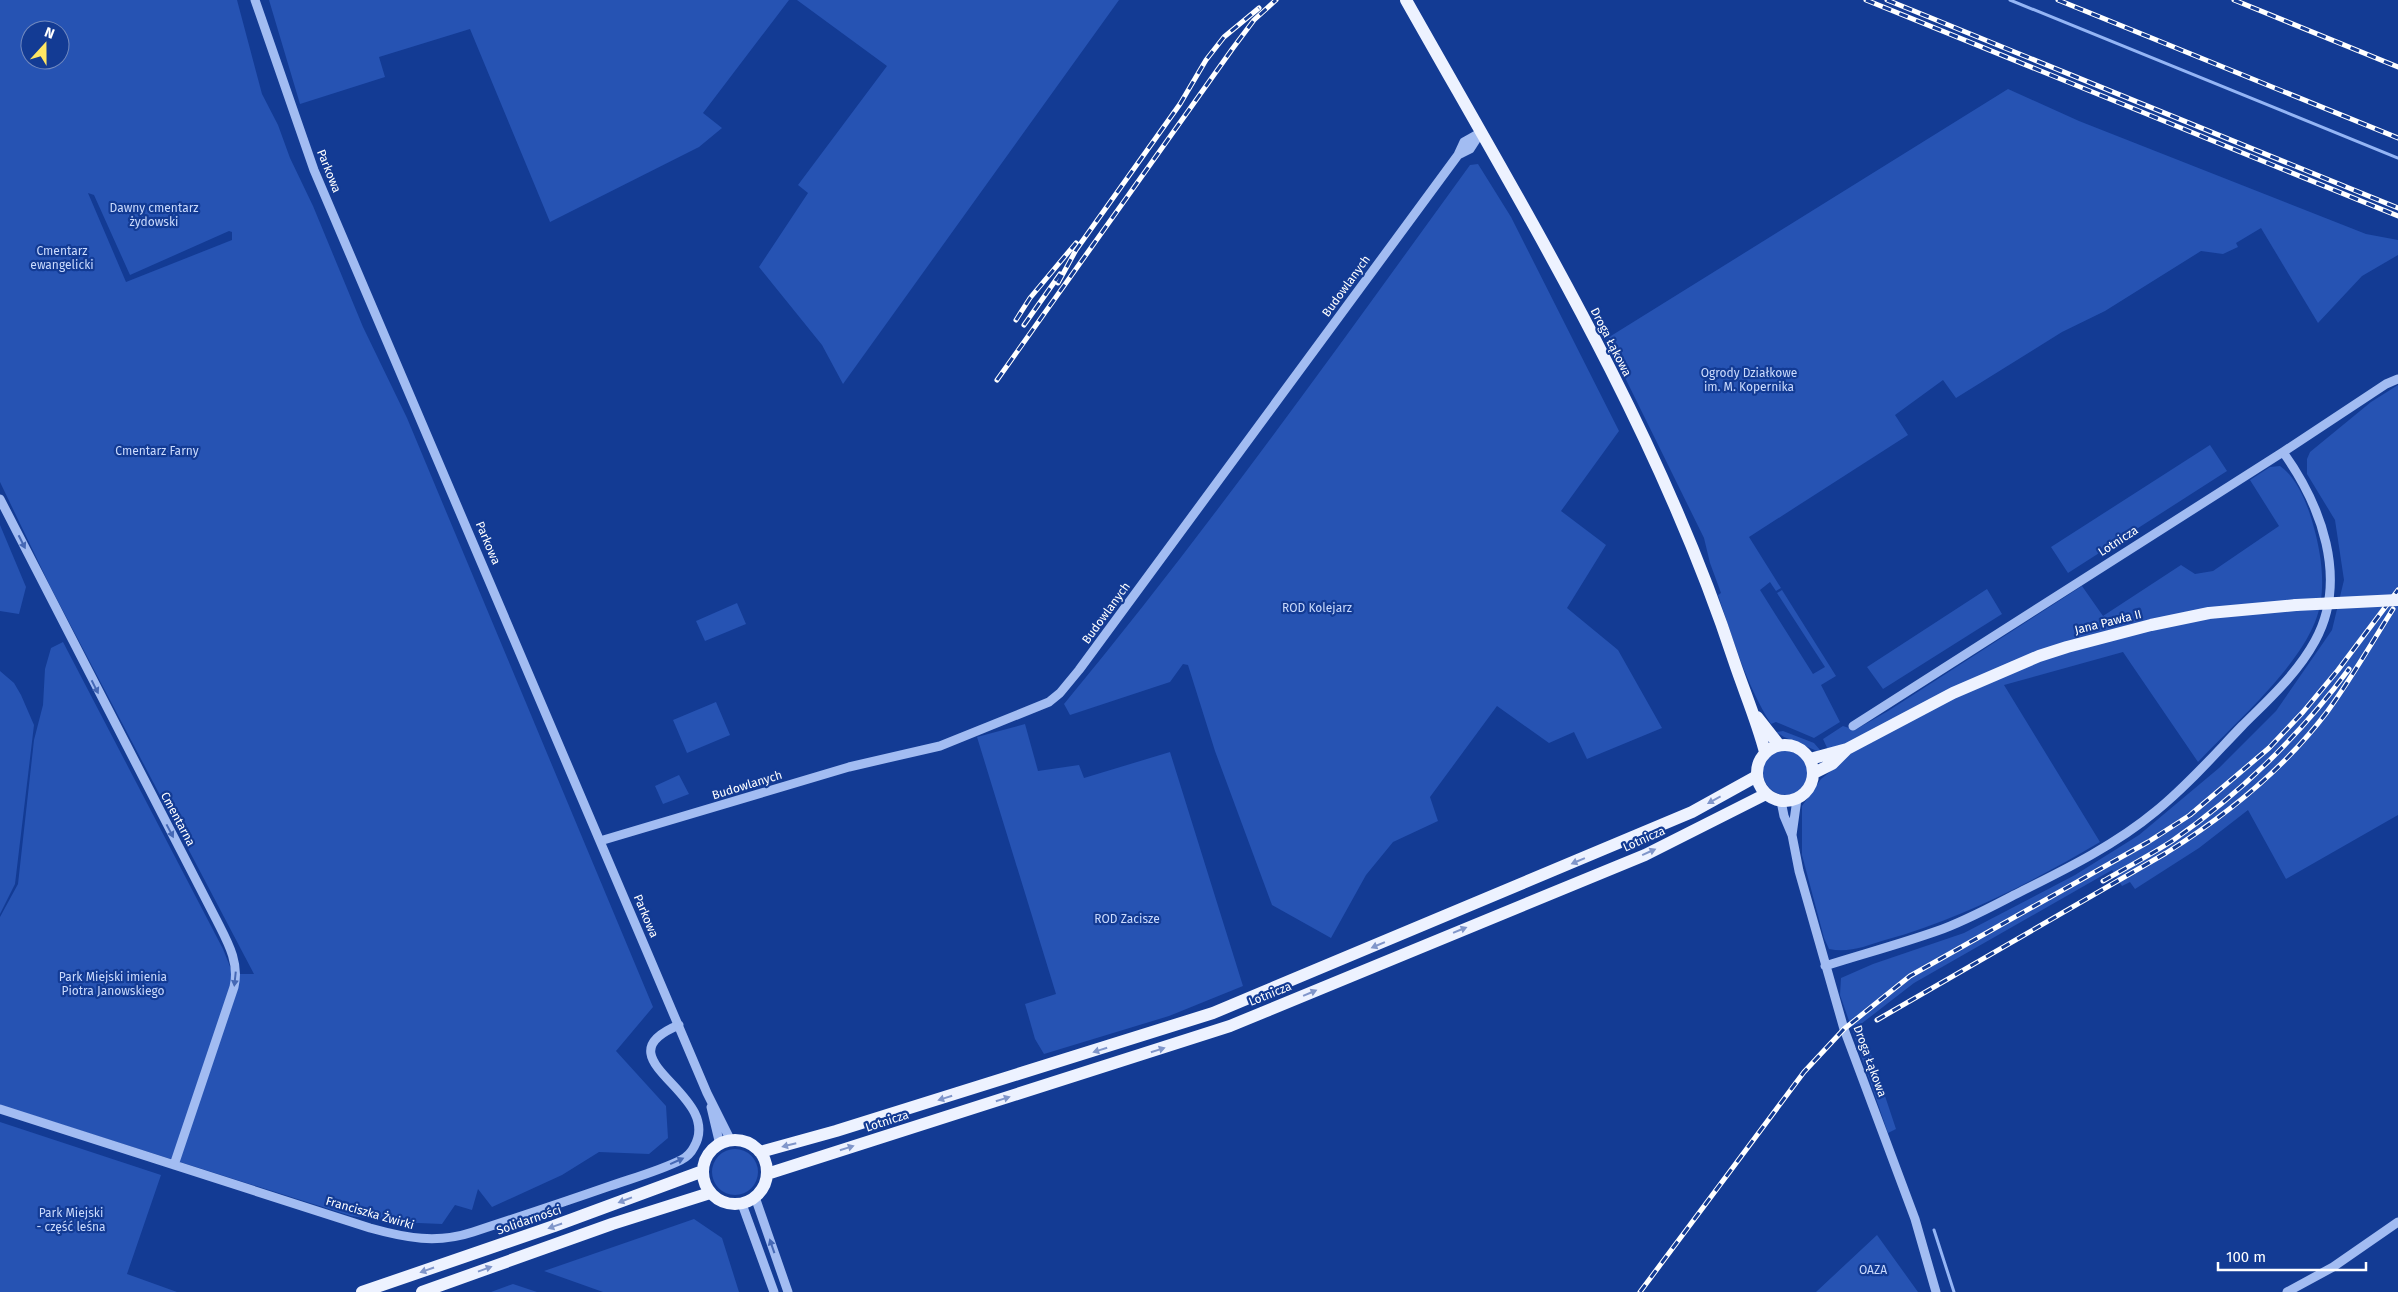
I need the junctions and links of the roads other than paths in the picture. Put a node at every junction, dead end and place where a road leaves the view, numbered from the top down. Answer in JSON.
{"nodes":[{"id":1,"x":256,"y":0,"type":"edge"},
{"id":2,"x":1406,"y":0,"type":"edge"},
{"id":3,"x":1480,"y":133,"type":"junction"},
{"id":4,"x":2398,"y":379,"type":"edge"},
{"id":5,"x":2283,"y":452,"type":"junction"},
{"id":6,"x":0,"y":499,"type":"edge"},
{"id":7,"x":2398,"y":600,"type":"edge"},
{"id":8,"x":1754,"y":713,"type":"junction"},
{"id":9,"x":1853,"y":726,"type":"dead end"},
{"id":10,"x":1779,"y":745,"type":"junction"},
{"id":11,"x":1847,"y":749,"type":"junction"},
{"id":12,"x":1765,"y":752,"type":"junction"},
{"id":13,"x":1810,"y":759,"type":"junction"},
{"id":14,"x":1814,"y":773,"type":"junction"},
{"id":15,"x":1757,"y":776,"type":"junction"},
{"id":16,"x":1766,"y":794,"type":"junction"},
{"id":17,"x":1797,"y":799,"type":"junction"},
{"id":18,"x":1781,"y":801,"type":"junction"},
{"id":19,"x":1792,"y":835,"type":"junction"},
{"id":20,"x":600,"y":841,"type":"junction"},
{"id":21,"x":1826,"y":966,"type":"junction"},
{"id":22,"x":679,"y":1025,"type":"junction"},
{"id":23,"x":0,"y":1109,"type":"edge"},
{"id":24,"x":725,"y":1143,"type":"junction"},
{"id":25,"x":760,"y":1152,"type":"junction"},
{"id":26,"x":174,"y":1165,"type":"junction"},
{"id":27,"x":703,"y":1171,"type":"junction"},
{"id":28,"x":767,"y":1174,"type":"junction"},
{"id":29,"x":710,"y":1192,"type":"junction"},
{"id":30,"x":755,"y":1197,"type":"junction"},
{"id":31,"x":742,"y":1204,"type":"junction"},
{"id":32,"x":2398,"y":1222,"type":"edge"},
{"id":33,"x":362,"y":1292,"type":"edge"},
{"id":34,"x":422,"y":1292,"type":"edge"},
{"id":35,"x":774,"y":1292,"type":"edge"},
{"id":36,"x":788,"y":1292,"type":"edge"},
{"id":37,"x":1936,"y":1292,"type":"edge"},
{"id":38,"x":2287,"y":1292,"type":"edge"}],
"edges":[{"from":1,"to":20,"type":"street","name":"Parkowa"},
{"from":2,"to":3,"type":"main road","name":"Droga Łąkowa"},
{"from":3,"to":8,"type":"main road","name":"Droga Łąkowa"},
{"from":3,"to":20,"type":"street","name":"Budowlanych"},
{"from":4,"to":5,"type":"street","name":"Lotnicza"},
{"from":5,"to":9,"type":"street","name":"Lotnicza"},
{"from":5,"to":21,"type":"street"},
{"from":6,"to":26,"type":"street","name":"Cmentarna","one_way":true},
{"from":7,"to":11,"type":"main road","name":"Jana Pawła II","bridge":true},
{"from":8,"to":10,"type":"main road","name":"Droga Łąkowa"},
{"from":8,"to":12,"type":"main road","name":"Droga Łąkowa"},
{"from":10,"to":12,"type":"main road"},
{"from":10,"to":13,"type":"main road"},
{"from":11,"to":13,"type":"main road","name":"Jana Pawła II"},
{"from":11,"to":14,"type":"main road","name":"Jana Pawła II"},
{"from":12,"to":15,"type":"main road"},
{"from":13,"to":14,"type":"main road"},
{"from":14,"to":17,"type":"main road"},
{"from":15,"to":16,"type":"main road"},
{"from":15,"to":25,"type":"main road","name":"Lotnicza","one_way":true},
{"from":16,"to":18,"type":"main road"},
{"from":28,"to":16,"type":"main road","name":"Lotnicza","one_way":true},
{"from":17,"to":18,"type":"main road"},
{"from":17,"to":19,"type":"street","name":"Droga Łąkowa"},
{"from":18,"to":19,"type":"street","name":"Droga Łąkowa"},
{"from":19,"to":21,"type":"street","name":"Droga Łąkowa"},
{"from":20,"to":22,"type":"street","name":"Parkowa"},
{"from":21,"to":37,"type":"street","name":"Droga Łąkowa"},
{"from":22,"to":24,"type":"street","name":"Parkowa"},
{"from":26,"to":22,"type":"street","name":"Franciszka Żwirki","one_way":true},
{"from":23,"to":26,"type":"street","name":"Franciszka Żwirki"},
{"from":24,"to":25,"type":"main road"},
{"from":24,"to":27,"type":"main road"},
{"from":25,"to":28,"type":"main road"},
{"from":27,"to":29,"type":"main road"},
{"from":27,"to":33,"type":"main road","name":"Solidarności","one_way":true},
{"from":28,"to":30,"type":"main road"},
{"from":29,"to":31,"type":"main road"},
{"from":34,"to":29,"type":"main road","one_way":true},
{"from":30,"to":31,"type":"main road"},
{"from":36,"to":30,"type":"street","one_way":true},
{"from":31,"to":35,"type":"street"},
{"from":32,"to":38,"type":"street"}]}
